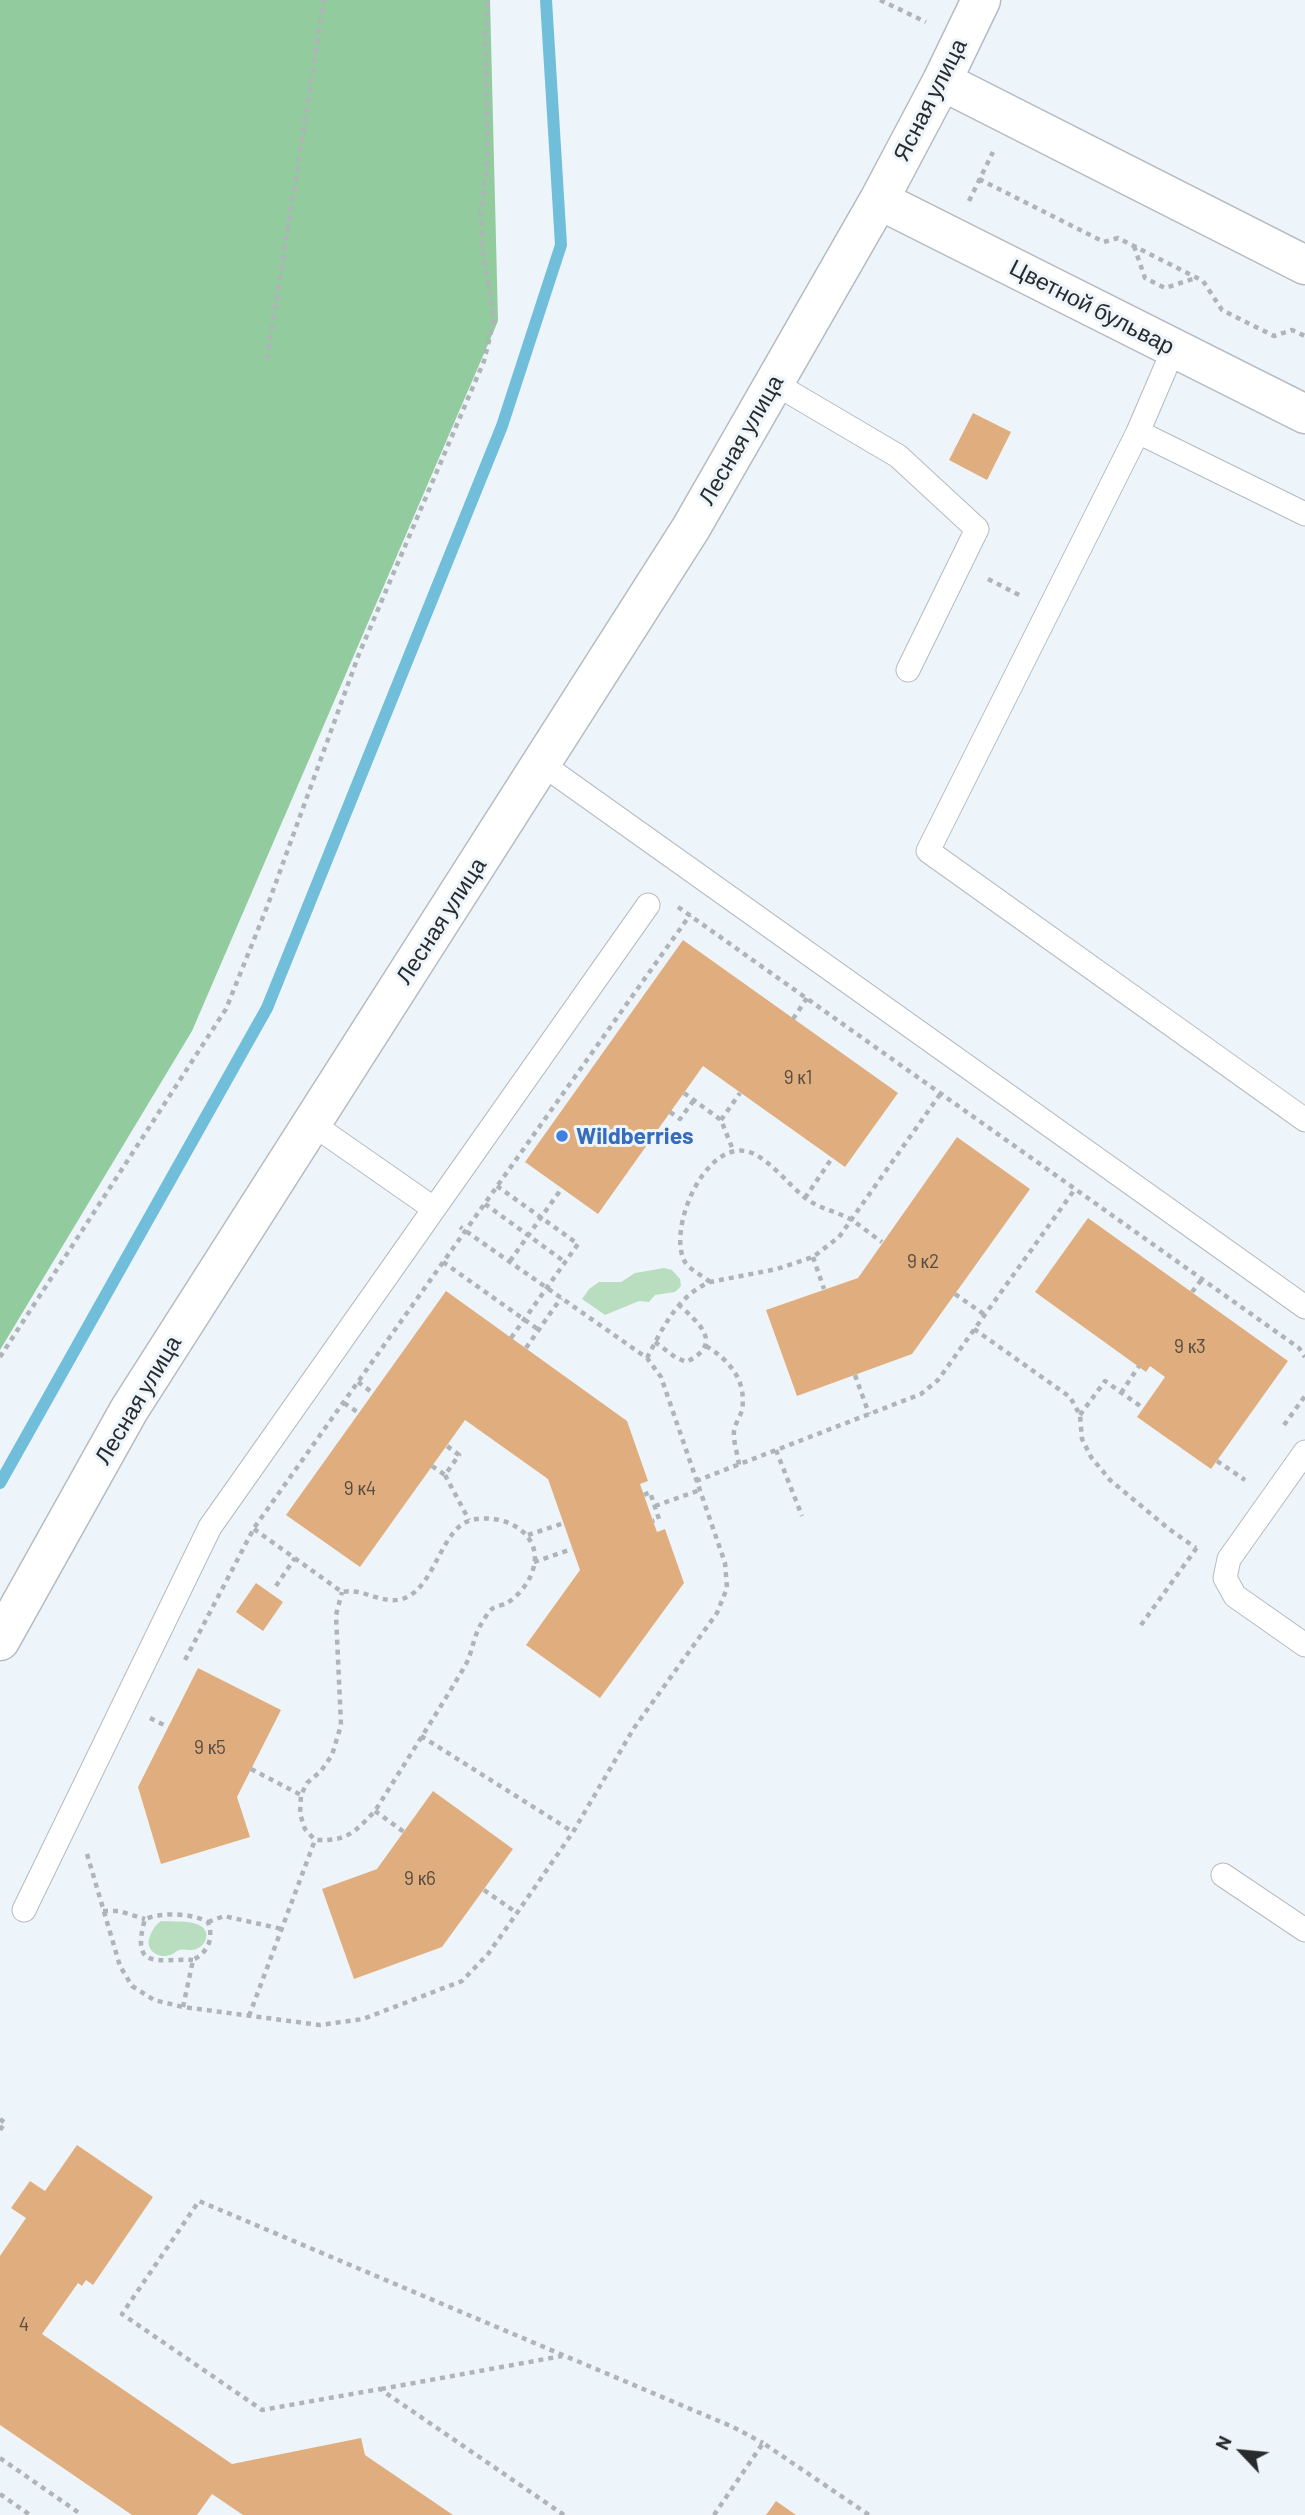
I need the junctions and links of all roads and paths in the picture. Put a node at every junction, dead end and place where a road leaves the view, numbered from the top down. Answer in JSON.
{"nodes":[{"id":1,"x":324,"y":0,"type":"edge"},
{"id":2,"x":488,"y":0,"type":"edge"},
{"id":3,"x":981,"y":0,"type":"edge"},
{"id":4,"x":942,"y":81,"type":"junction"},
{"id":5,"x":996,"y":145,"type":"dead end"},
{"id":6,"x":979,"y":179,"type":"junction"},
{"id":7,"x":879,"y":200,"type":"junction"},
{"id":8,"x":965,"y":208,"type":"dead end"},
{"id":9,"x":1133,"y":246,"type":"junction"},
{"id":10,"x":1305,"y":265,"type":"edge"},
{"id":11,"x":1198,"y":278,"type":"junction"},
{"id":12,"x":1305,"y":336,"type":"edge"},
{"id":13,"x":1174,"y":348,"type":"junction"},
{"id":14,"x":267,"y":359,"type":"dead end"},
{"id":15,"x":774,"y":383,"type":"junction"},
{"id":16,"x":1305,"y":414,"type":"edge"},
{"id":17,"x":1138,"y":432,"type":"junction"},
{"id":18,"x":1305,"y":514,"type":"edge"},
{"id":19,"x":959,"y":564,"type":"junction"},
{"id":20,"x":1048,"y":610,"type":"junction"},
{"id":21,"x":908,"y":670,"type":"dead end"},
{"id":22,"x":542,"y":764,"type":"junction"},
{"id":23,"x":648,"y":905,"type":"joint"},
{"id":24,"x":690,"y":915,"type":"junction"},
{"id":25,"x":807,"y":998,"type":"junction"},
{"id":26,"x":793,"y":1019,"type":"dead end"},
{"id":27,"x":604,"y":1036,"type":"junction"},
{"id":28,"x":611,"y":1041,"type":"dead end"},
{"id":29,"x":590,"y":1055,"type":"junction"},
{"id":30,"x":597,"y":1060,"type":"dead end"},
{"id":31,"x":684,"y":1093,"type":"dead end"},
{"id":32,"x":740,"y":1093,"type":"dead end"},
{"id":33,"x":941,"y":1093,"type":"junction"},
{"id":34,"x":694,"y":1100,"type":"junction"},
{"id":35,"x":670,"y":1112,"type":"dead end"},
{"id":36,"x":1305,"y":1119,"type":"edge"},
{"id":37,"x":721,"y":1120,"type":"junction"},
{"id":38,"x":311,"y":1123,"type":"junction"},
{"id":39,"x":733,"y":1150,"type":"junction"},
{"id":40,"x":832,"y":1158,"type":"dead end"},
{"id":41,"x":497,"y":1186,"type":"junction"},
{"id":42,"x":562,"y":1188,"type":"dead end"},
{"id":43,"x":1075,"y":1189,"type":"junction"},
{"id":44,"x":805,"y":1198,"type":"junction"},
{"id":45,"x":485,"y":1204,"type":"junction"},
{"id":46,"x":433,"y":1208,"type":"junction"},
{"id":47,"x":541,"y":1217,"type":"junction"},
{"id":48,"x":851,"y":1220,"type":"junction"},
{"id":49,"x":466,"y":1231,"type":"junction"},
{"id":50,"x":528,"y":1235,"type":"junction"},
{"id":51,"x":883,"y":1242,"type":"dead end"},
{"id":52,"x":813,"y":1257,"type":"junction"},
{"id":53,"x":443,"y":1262,"type":"junction"},
{"id":54,"x":509,"y":1262,"type":"junction"},
{"id":55,"x":565,"y":1262,"type":"junction"},
{"id":56,"x":1202,"y":1279,"type":"junction"},
{"id":57,"x":710,"y":1282,"type":"junction"},
{"id":58,"x":547,"y":1288,"type":"junction"},
{"id":59,"x":824,"y":1289,"type":"dead end"},
{"id":60,"x":1192,"y":1292,"type":"dead end"},
{"id":61,"x":955,"y":1294,"type":"dead end"},
{"id":62,"x":561,"y":1298,"type":"junction"},
{"id":63,"x":679,"y":1305,"type":"junction"},
{"id":64,"x":1305,"y":1307,"type":"edge"},
{"id":65,"x":985,"y":1315,"type":"junction"},
{"id":66,"x":524,"y":1320,"type":"junction"},
{"id":67,"x":974,"y":1329,"type":"junction"},
{"id":68,"x":539,"y":1330,"type":"junction"},
{"id":69,"x":511,"y":1338,"type":"dead end"},
{"id":70,"x":655,"y":1342,"type":"junction"},
{"id":71,"x":706,"y":1346,"type":"junction"},
{"id":72,"x":526,"y":1348,"type":"dead end"},
{"id":73,"x":0,"y":1357,"type":"edge"},
{"id":74,"x":1305,"y":1357,"type":"edge"},
{"id":75,"x":647,"y":1358,"type":"junction"},
{"id":76,"x":1139,"y":1366,"type":"dead end"},
{"id":77,"x":855,"y":1375,"type":"dead end"},
{"id":78,"x":358,"y":1382,"type":"junction"},
{"id":79,"x":1121,"y":1392,"type":"junction"},
{"id":80,"x":373,"y":1393,"type":"dead end"},
{"id":81,"x":344,"y":1403,"type":"junction"},
{"id":82,"x":1143,"y":1408,"type":"dead end"},
{"id":83,"x":359,"y":1413,"type":"dead end"},
{"id":84,"x":869,"y":1414,"type":"junction"},
{"id":85,"x":1080,"y":1415,"type":"junction"},
{"id":86,"x":447,"y":1446,"type":"dead end"},
{"id":87,"x":776,"y":1451,"type":"junction"},
{"id":88,"x":1305,"y":1452,"type":"edge"},
{"id":89,"x":1217,"y":1461,"type":"dead end"},
{"id":90,"x":739,"y":1465,"type":"junction"},
{"id":91,"x":432,"y":1466,"type":"dead end"},
{"id":92,"x":445,"y":1475,"type":"junction"},
{"id":93,"x":1245,"y":1480,"type":"dead end"},
{"id":94,"x":696,"y":1481,"type":"junction"},
{"id":95,"x":700,"y":1490,"type":"junction"},
{"id":96,"x":644,"y":1495,"type":"dead end"},
{"id":97,"x":655,"y":1506,"type":"junction"},
{"id":98,"x":224,"y":1507,"type":"junction"},
{"id":99,"x":802,"y":1516,"type":"dead end"},
{"id":100,"x":469,"y":1520,"type":"junction"},
{"id":101,"x":653,"y":1521,"type":"dead end"},
{"id":102,"x":564,"y":1523,"type":"dead end"},
{"id":103,"x":254,"y":1528,"type":"junction"},
{"id":104,"x":528,"y":1535,"type":"junction"},
{"id":105,"x":1196,"y":1548,"type":"dead end"},
{"id":106,"x":572,"y":1549,"type":"dead end"},
{"id":107,"x":295,"y":1558,"type":"junction"},
{"id":108,"x":534,"y":1562,"type":"junction"},
{"id":109,"x":276,"y":1586,"type":"dead end"},
{"id":110,"x":342,"y":1592,"type":"junction"},
{"id":111,"x":0,"y":1641,"type":"edge"},
{"id":112,"x":1305,"y":1645,"type":"edge"},
{"id":113,"x":178,"y":1672,"type":"dead end"},
{"id":114,"x":159,"y":1708,"type":"dead end"},
{"id":115,"x":147,"y":1731,"type":"dead end"},
{"id":116,"x":421,"y":1736,"type":"junction"},
{"id":117,"x":251,"y":1769,"type":"dead end"},
{"id":118,"x":301,"y":1795,"type":"junction"},
{"id":119,"x":73,"y":1808,"type":"junction"},
{"id":120,"x":375,"y":1811,"type":"junction"},
{"id":121,"x":404,"y":1832,"type":"dead end"},
{"id":122,"x":573,"y":1832,"type":"junction"},
{"id":123,"x":315,"y":1840,"type":"junction"},
{"id":124,"x":1223,"y":1875,"type":"dead end"},
{"id":125,"x":484,"y":1889,"type":"dead end"},
{"id":126,"x":24,"y":1910,"type":"dead end"},
{"id":127,"x":103,"y":1911,"type":"junction"},
{"id":128,"x":517,"y":1913,"type":"junction"},
{"id":129,"x":145,"y":1919,"type":"junction"},
{"id":130,"x":208,"y":1922,"type":"junction"},
{"id":131,"x":282,"y":1929,"type":"junction"},
{"id":132,"x":1305,"y":1930,"type":"edge"},
{"id":133,"x":193,"y":1961,"type":"junction"},
{"id":134,"x":183,"y":2007,"type":"junction"},
{"id":135,"x":249,"y":2016,"type":"junction"},
{"id":136,"x":0,"y":2119,"type":"edge"},
{"id":137,"x":0,"y":2130,"type":"edge"},
{"id":138,"x":564,"y":2355,"type":"junction"},
{"id":139,"x":380,"y":2389,"type":"junction"},
{"id":140,"x":764,"y":2443,"type":"junction"},
{"id":141,"x":0,"y":2458,"type":"edge"},
{"id":142,"x":0,"y":2494,"type":"edge"},
{"id":143,"x":30,"y":2515,"type":"edge"},
{"id":144,"x":82,"y":2515,"type":"edge"},
{"id":145,"x":564,"y":2515,"type":"edge"},
{"id":146,"x":714,"y":2515,"type":"edge"},
{"id":147,"x":869,"y":2515,"type":"edge"}],
"edges":[{"from":1,"to":14,"type":"path"},
{"from":2,"to":73,"type":"path"},
{"from":3,"to":4,"type":"street","name":"Ясная улица"},
{"from":4,"to":7,"type":"street","name":"Ясная улица"},
{"from":4,"to":10,"type":"street"},
{"from":5,"to":6,"type":"path"},
{"from":6,"to":8,"type":"path"},
{"from":6,"to":9,"type":"path"},
{"from":7,"to":13,"type":"street","name":"Цветной бульвар"},
{"from":7,"to":15,"type":"street","name":"Лесная улица"},
{"from":9,"to":11,"type":"path"},
{"from":9,"to":11,"type":"path"},
{"from":11,"to":12,"type":"path"},
{"from":13,"to":16,"type":"street","name":"Цветной бульвар"},
{"from":13,"to":17,"type":"lane"},
{"from":15,"to":19,"type":"lane"},
{"from":15,"to":22,"type":"street","name":"Лесная улица"},
{"from":17,"to":18,"type":"lane"},
{"from":17,"to":20,"type":"lane"},
{"from":19,"to":20,"type":"path"},
{"from":19,"to":21,"type":"lane"},
{"from":20,"to":36,"type":"lane"},
{"from":22,"to":38,"type":"street","name":"Лесная улица"},
{"from":22,"to":64,"type":"lane"},
{"from":23,"to":24,"type":"path"},
{"from":23,"to":46,"type":"lane"},
{"from":24,"to":25,"type":"path"},
{"from":24,"to":27,"type":"path"},
{"from":25,"to":26,"type":"path"},
{"from":25,"to":33,"type":"path"},
{"from":27,"to":28,"type":"path"},
{"from":27,"to":29,"type":"path"},
{"from":29,"to":30,"type":"path"},
{"from":29,"to":41,"type":"path"},
{"from":31,"to":34,"type":"path"},
{"from":32,"to":37,"type":"path"},
{"from":33,"to":43,"type":"path"},
{"from":33,"to":48,"type":"path"},
{"from":34,"to":35,"type":"path"},
{"from":34,"to":37,"type":"path"},
{"from":37,"to":39,"type":"path"},
{"from":38,"to":46,"type":"lane"},
{"from":38,"to":111,"type":"street","name":"Лесная улица"},
{"from":39,"to":44,"type":"path"},
{"from":39,"to":57,"type":"path"},
{"from":40,"to":44,"type":"path"},
{"from":41,"to":45,"type":"path"},
{"from":41,"to":47,"type":"path"},
{"from":42,"to":47,"type":"path"},
{"from":43,"to":56,"type":"path"},
{"from":43,"to":65,"type":"path"},
{"from":44,"to":48,"type":"path"},
{"from":45,"to":49,"type":"path"},
{"from":45,"to":50,"type":"path"},
{"from":46,"to":49,"type":"path"},
{"from":46,"to":98,"type":"lane"},
{"from":47,"to":50,"type":"path"},
{"from":47,"to":55,"type":"path"},
{"from":48,"to":51,"type":"path"},
{"from":48,"to":52,"type":"path"},
{"from":49,"to":53,"type":"path"},
{"from":49,"to":54,"type":"path"},
{"from":50,"to":54,"type":"path"},
{"from":50,"to":55,"type":"path"},
{"from":52,"to":57,"type":"path"},
{"from":52,"to":59,"type":"path"},
{"from":53,"to":66,"type":"path"},
{"from":53,"to":78,"type":"path"},
{"from":54,"to":58,"type":"path"},
{"from":55,"to":58,"type":"path"},
{"from":56,"to":60,"type":"path"},
{"from":56,"to":74,"type":"path"},
{"from":57,"to":63,"type":"path"},
{"from":58,"to":62,"type":"path"},
{"from":58,"to":66,"type":"path"},
{"from":61,"to":65,"type":"path"},
{"from":62,"to":68,"type":"path"},
{"from":62,"to":75,"type":"path"},
{"from":63,"to":70,"type":"path"},
{"from":63,"to":71,"type":"path"},
{"from":65,"to":67,"type":"path"},
{"from":66,"to":68,"type":"path"},
{"from":66,"to":69,"type":"path"},
{"from":67,"to":84,"type":"path"},
{"from":67,"to":85,"type":"path"},
{"from":68,"to":72,"type":"path"},
{"from":70,"to":71,"type":"path"},
{"from":70,"to":75,"type":"path"},
{"from":71,"to":90,"type":"path"},
{"from":75,"to":94,"type":"path"},
{"from":76,"to":79,"type":"path"},
{"from":77,"to":84,"type":"path"},
{"from":78,"to":80,"type":"path"},
{"from":78,"to":81,"type":"path"},
{"from":79,"to":82,"type":"path"},
{"from":79,"to":85,"type":"path"},
{"from":81,"to":83,"type":"path"},
{"from":81,"to":103,"type":"path"},
{"from":84,"to":87,"type":"path"},
{"from":85,"to":105,"type":"path"},
{"from":86,"to":92,"type":"path"},
{"from":87,"to":90,"type":"path"},
{"from":87,"to":99,"type":"path"},
{"from":88,"to":112,"type":"lane"},
{"from":89,"to":93,"type":"path"},
{"from":90,"to":94,"type":"path"},
{"from":91,"to":92,"type":"path"},
{"from":92,"to":100,"type":"path"},
{"from":94,"to":95,"type":"path"},
{"from":95,"to":97,"type":"path"},
{"from":95,"to":122,"type":"path"},
{"from":96,"to":97,"type":"path"},
{"from":97,"to":101,"type":"path"},
{"from":98,"to":103,"type":"path"},
{"from":98,"to":119,"type":"lane"},
{"from":100,"to":104,"type":"path"},
{"from":100,"to":110,"type":"path"},
{"from":102,"to":104,"type":"path"},
{"from":103,"to":107,"type":"path"},
{"from":103,"to":113,"type":"path"},
{"from":104,"to":108,"type":"path"},
{"from":106,"to":108,"type":"path"},
{"from":107,"to":109,"type":"path"},
{"from":107,"to":110,"type":"path"},
{"from":108,"to":116,"type":"path"},
{"from":110,"to":118,"type":"path"},
{"from":114,"to":115,"type":"path"},
{"from":116,"to":120,"type":"path"},
{"from":116,"to":122,"type":"path"},
{"from":117,"to":118,"type":"path"},
{"from":118,"to":123,"type":"path"},
{"from":119,"to":126,"type":"lane"},
{"from":119,"to":127,"type":"path"},
{"from":120,"to":121,"type":"path"},
{"from":120,"to":123,"type":"path"},
{"from":122,"to":128,"type":"path"},
{"from":123,"to":131,"type":"path"},
{"from":124,"to":132,"type":"lane"},
{"from":125,"to":128,"type":"path"},
{"from":127,"to":129,"type":"path"},
{"from":127,"to":134,"type":"path"},
{"from":128,"to":135,"type":"path"},
{"from":129,"to":130,"type":"path"},
{"from":129,"to":133,"type":"path"},
{"from":130,"to":131,"type":"path"},
{"from":130,"to":133,"type":"path"},
{"from":131,"to":135,"type":"path"},
{"from":133,"to":134,"type":"path"},
{"from":134,"to":135,"type":"path"},
{"from":136,"to":137,"type":"path"},
{"from":138,"to":139,"type":"path"},
{"from":138,"to":139,"type":"path"},
{"from":138,"to":140,"type":"path"},
{"from":139,"to":145,"type":"path"},
{"from":140,"to":146,"type":"path"},
{"from":140,"to":147,"type":"path"},
{"from":141,"to":144,"type":"path"},
{"from":142,"to":143,"type":"path"}]}
